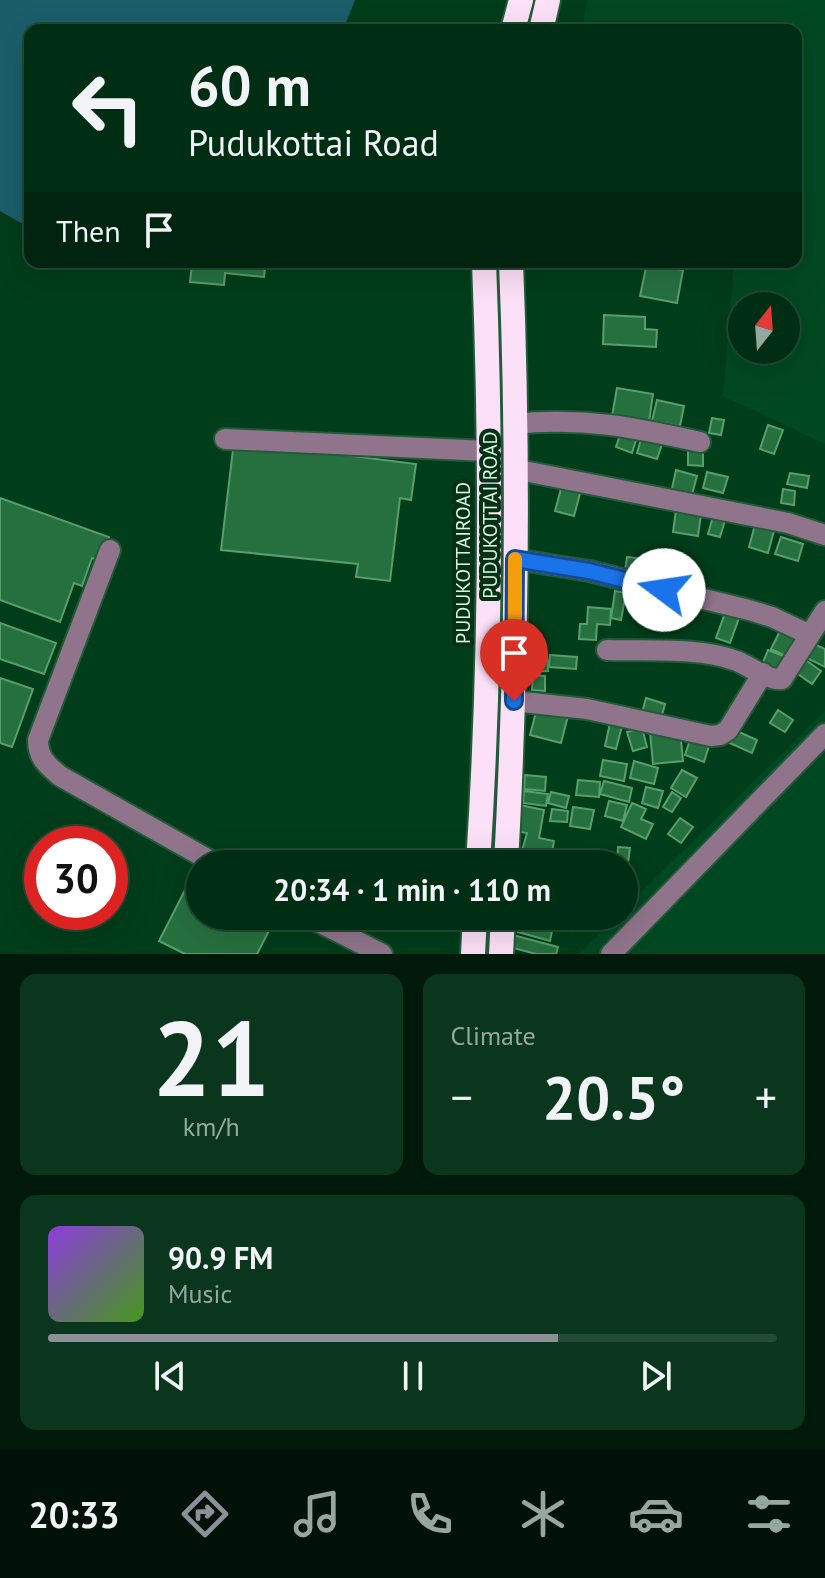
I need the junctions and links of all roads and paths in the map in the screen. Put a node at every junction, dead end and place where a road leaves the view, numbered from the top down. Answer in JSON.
{"nodes":[{"id":1,"x":521,"y":0,"type":"edge"},
{"id":2,"x":548,"y":0,"type":"edge"},
{"id":3,"x":515,"y":24,"type":"edge"},
{"id":4,"x":542,"y":24,"type":"edge"},
{"id":5,"x":484,"y":268,"type":"edge"},
{"id":6,"x":511,"y":268,"type":"edge"},
{"id":7,"x":513,"y":424,"type":"junction"},
{"id":8,"x":225,"y":439,"type":"dead end"},
{"id":9,"x":700,"y":442,"type":"dead end"},
{"id":10,"x":487,"y":451,"type":"junction"},
{"id":11,"x":514,"y":469,"type":"junction"},
{"id":12,"x":825,"y":535,"type":"edge"},
{"id":13,"x":110,"y":550,"type":"dead end"},
{"id":14,"x":515,"y":559,"type":"junction"},
{"id":15,"x":825,"y":611,"type":"edge"},
{"id":16,"x":810,"y":635,"type":"junction"},
{"id":17,"x":607,"y":650,"type":"dead end"},
{"id":18,"x":763,"y":673,"type":"junction"},
{"id":19,"x":514,"y":701,"type":"junction"},
{"id":20,"x":825,"y":734,"type":"edge"},
{"id":21,"x":191,"y":850,"type":"edge"},
{"id":22,"x":479,"y":850,"type":"edge"},
{"id":23,"x":507,"y":850,"type":"edge"},
{"id":24,"x":335,"y":930,"type":"edge"},
{"id":25,"x":474,"y":930,"type":"edge"},
{"id":26,"x":502,"y":930,"type":"edge"},
{"id":27,"x":382,"y":954,"type":"edge"},
{"id":28,"x":473,"y":954,"type":"edge"},
{"id":29,"x":501,"y":954,"type":"edge"},
{"id":30,"x":611,"y":954,"type":"edge"}],
"edges":[{"from":1,"to":3,"type":"highway"},
{"from":2,"to":4,"type":"highway"},
{"from":5,"to":10,"type":"highway","name":"PUDUKOTTAIROAD"},
{"from":6,"to":7,"type":"highway","name":"PUDUKOTTAI ROAD"},
{"from":7,"to":9,"type":"street"},
{"from":7,"to":11,"type":"highway","name":"PUDUKOTTAI ROAD"},
{"from":8,"to":10,"type":"street"},
{"from":10,"to":22,"type":"highway","name":"PUDUKOTTAIROAD"},
{"from":11,"to":12,"type":"street"},
{"from":11,"to":14,"type":"highway","name":"PUDUKOTTAI ROAD"},
{"from":13,"to":21,"type":"street"},
{"from":14,"to":16,"type":"street"},
{"from":14,"to":19,"type":"highway","name":"PUDUKOTTAI ROAD"},
{"from":15,"to":16,"type":"street"},
{"from":16,"to":18,"type":"street"},
{"from":17,"to":18,"type":"street"},
{"from":18,"to":19,"type":"street"},
{"from":19,"to":23,"type":"highway","name":"PUDUKOTTAI ROAD"},
{"from":20,"to":30,"type":"street"},
{"from":24,"to":27,"type":"street"},
{"from":25,"to":28,"type":"highway"},
{"from":26,"to":29,"type":"highway"}]}
